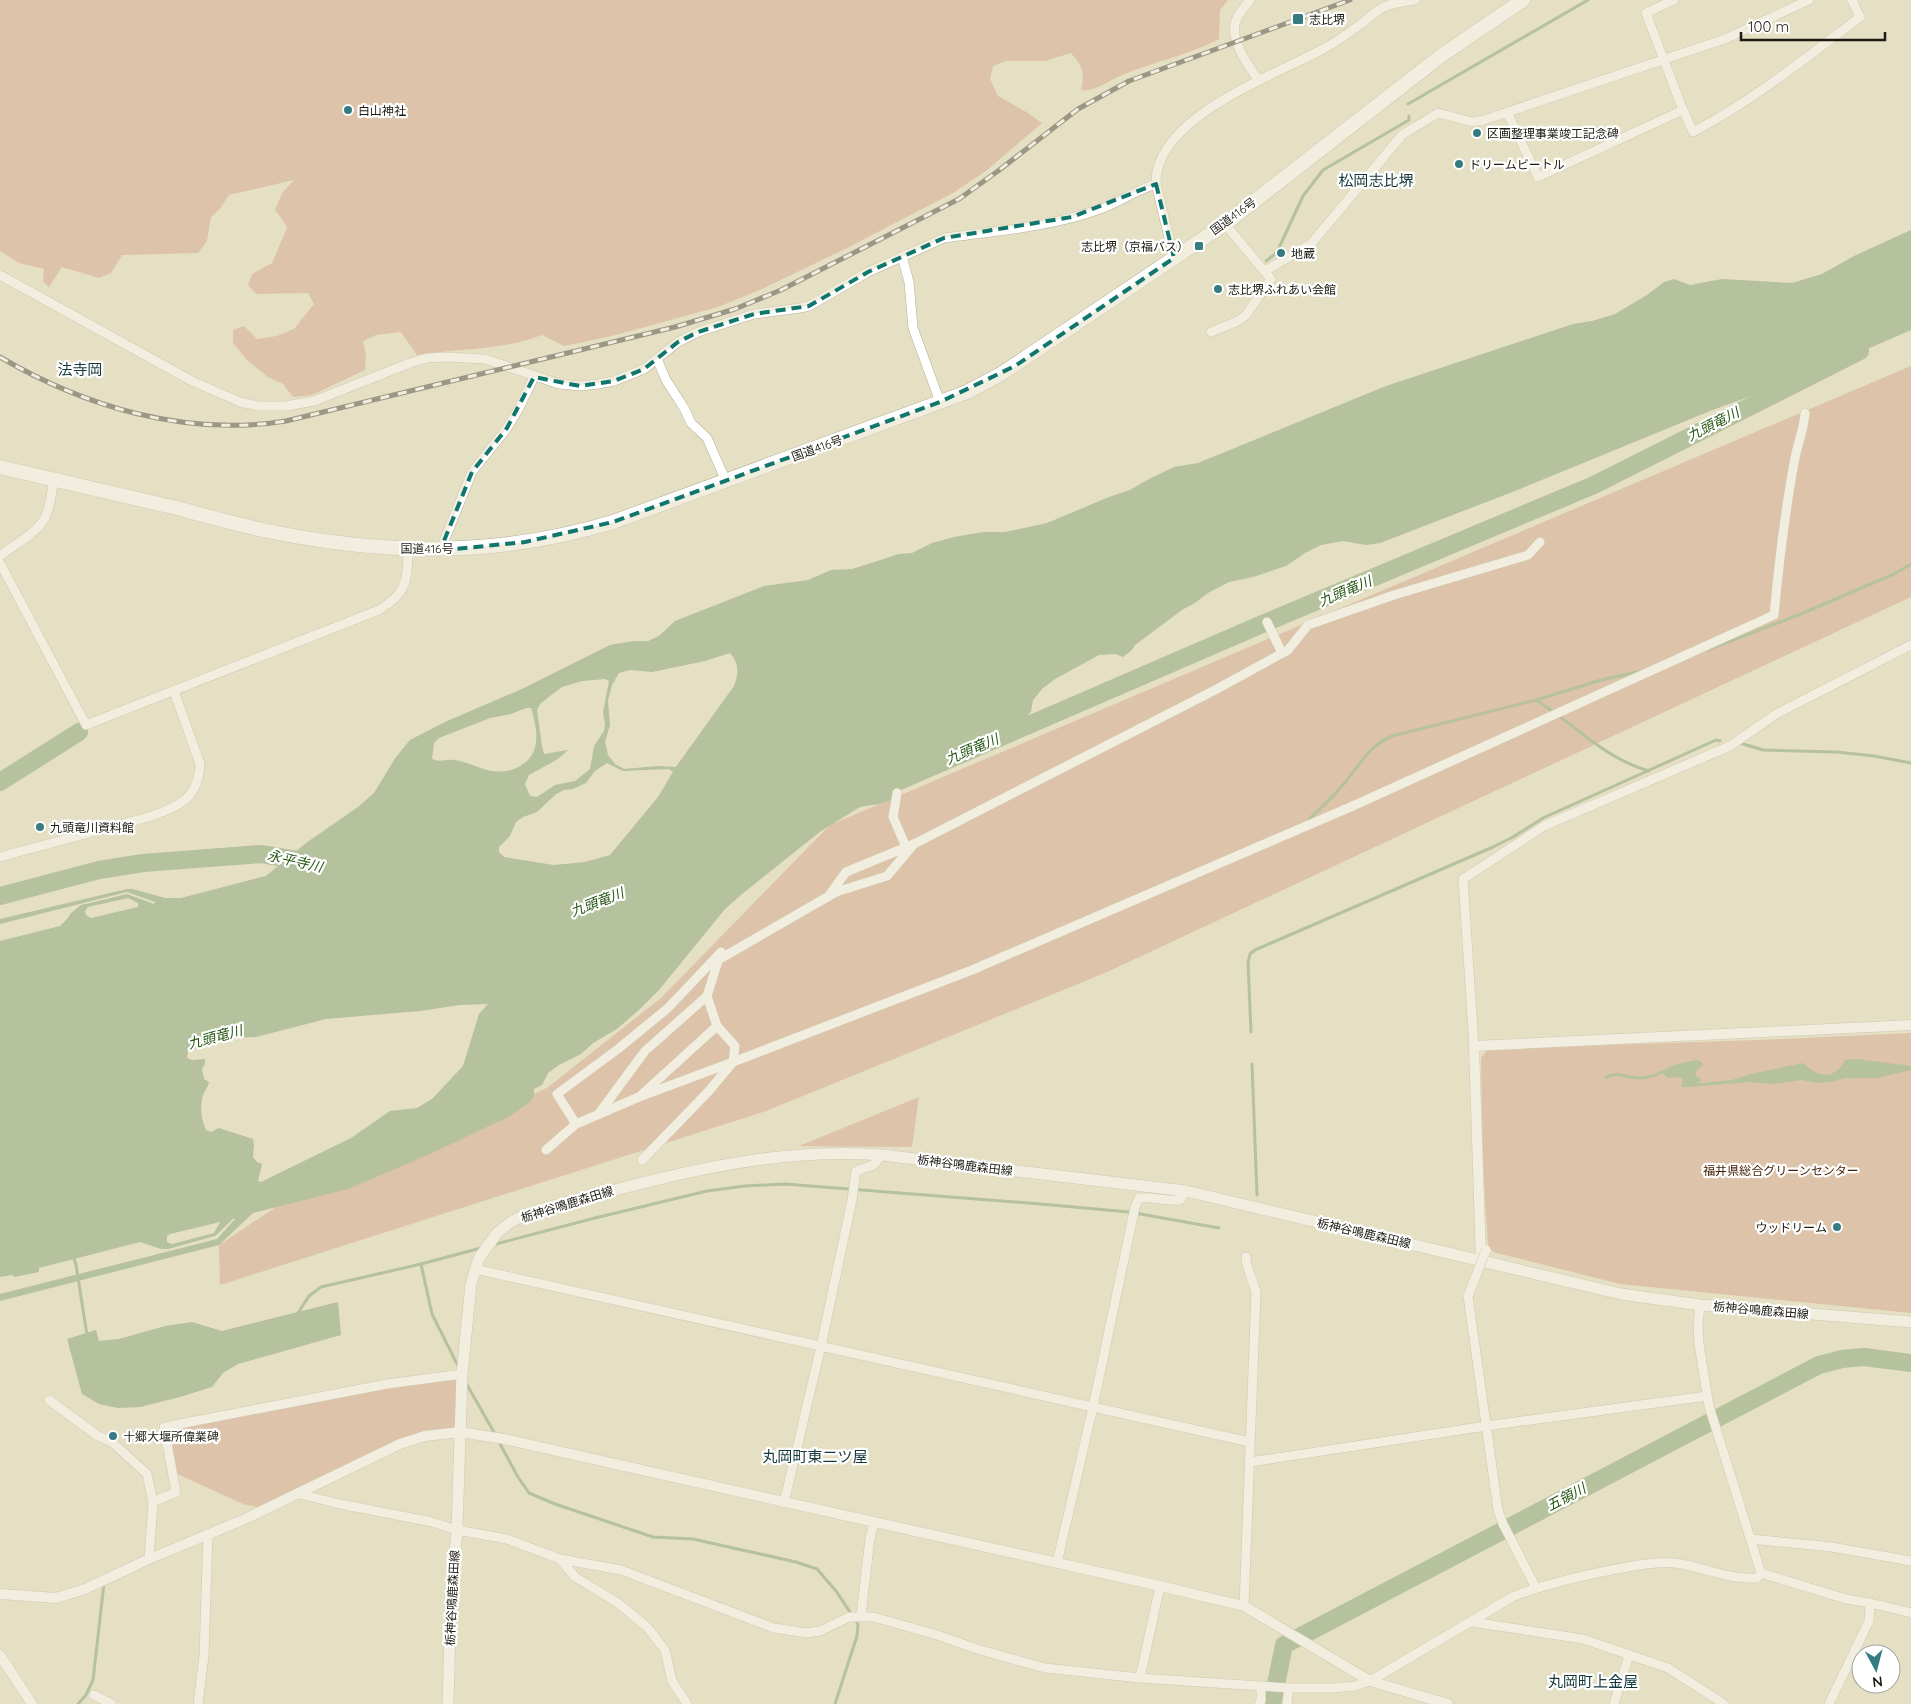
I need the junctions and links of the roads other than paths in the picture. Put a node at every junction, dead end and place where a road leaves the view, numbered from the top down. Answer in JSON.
{"nodes":[{"id":1,"x":1250,"y":0,"type":"edge"},
{"id":2,"x":1415,"y":0,"type":"edge"},
{"id":3,"x":1523,"y":0,"type":"edge"},
{"id":4,"x":1674,"y":0,"type":"edge"},
{"id":5,"x":1809,"y":0,"type":"edge"},
{"id":6,"x":1852,"y":0,"type":"edge"},
{"id":7,"x":1664,"y":59,"type":"junction"},
{"id":8,"x":1259,"y":81,"type":"junction"},
{"id":9,"x":1683,"y":110,"type":"junction"},
{"id":10,"x":1507,"y":112,"type":"junction"},
{"id":11,"x":1156,"y":184,"type":"junction"},
{"id":12,"x":1224,"y":224,"type":"junction"},
{"id":13,"x":902,"y":256,"type":"junction"},
{"id":14,"x":1174,"y":258,"type":"junction"},
{"id":15,"x":1265,"y":271,"type":"junction"},
{"id":16,"x":0,"y":275,"type":"edge"},
{"id":17,"x":1211,"y":332,"type":"dead end"},
{"id":18,"x":658,"y":359,"type":"junction"},
{"id":19,"x":534,"y":376,"type":"junction"},
{"id":20,"x":940,"y":402,"type":"junction"},
{"id":21,"x":1805,"y":413,"type":"dead end"},
{"id":22,"x":0,"y":467,"type":"edge"},
{"id":23,"x":53,"y":480,"type":"junction"},
{"id":24,"x":726,"y":481,"type":"junction"},
{"id":25,"x":1540,"y":542,"type":"dead end"},
{"id":26,"x":408,"y":549,"type":"junction"},
{"id":27,"x":445,"y":550,"type":"junction"},
{"id":28,"x":0,"y":556,"type":"edge"},
{"id":29,"x":0,"y":563,"type":"edge"},
{"id":30,"x":1267,"y":622,"type":"dead end"},
{"id":31,"x":1911,"y":645,"type":"edge"},
{"id":32,"x":1282,"y":653,"type":"junction"},
{"id":33,"x":174,"y":691,"type":"junction"},
{"id":34,"x":897,"y":793,"type":"dead end"},
{"id":35,"x":910,"y":846,"type":"junction"},
{"id":36,"x":0,"y":857,"type":"edge"},
{"id":37,"x":828,"y":897,"type":"junction"},
{"id":38,"x":718,"y":960,"type":"junction"},
{"id":39,"x":707,"y":996,"type":"junction"},
{"id":40,"x":1911,"y":1025,"type":"edge"},
{"id":41,"x":717,"y":1026,"type":"junction"},
{"id":42,"x":1474,"y":1046,"type":"junction"},
{"id":43,"x":733,"y":1062,"type":"junction"},
{"id":44,"x":638,"y":1097,"type":"junction"},
{"id":45,"x":599,"y":1114,"type":"junction"},
{"id":46,"x":576,"y":1124,"type":"junction"},
{"id":47,"x":546,"y":1150,"type":"dead end"},
{"id":48,"x":882,"y":1155,"type":"junction"},
{"id":49,"x":642,"y":1160,"type":"dead end"},
{"id":50,"x":1186,"y":1191,"type":"junction"},
{"id":51,"x":1484,"y":1255,"type":"junction"},
{"id":52,"x":1246,"y":1256,"type":"dead end"},
{"id":53,"x":477,"y":1264,"type":"junction"},
{"id":54,"x":1700,"y":1305,"type":"junction"},
{"id":55,"x":1911,"y":1322,"type":"edge"},
{"id":56,"x":820,"y":1346,"type":"junction"},
{"id":57,"x":462,"y":1374,"type":"junction"},
{"id":58,"x":1707,"y":1396,"type":"junction"},
{"id":59,"x":49,"y":1400,"type":"dead end"},
{"id":60,"x":1093,"y":1407,"type":"junction"},
{"id":61,"x":1486,"y":1426,"type":"junction"},
{"id":62,"x":460,"y":1432,"type":"junction"},
{"id":63,"x":1250,"y":1442,"type":"junction"},
{"id":64,"x":1250,"y":1462,"type":"junction"},
{"id":65,"x":300,"y":1494,"type":"junction"},
{"id":66,"x":153,"y":1502,"type":"junction"},
{"id":67,"x":784,"y":1503,"type":"junction"},
{"id":68,"x":874,"y":1522,"type":"junction"},
{"id":69,"x":457,"y":1530,"type":"junction"},
{"id":70,"x":208,"y":1534,"type":"junction"},
{"id":71,"x":1750,"y":1540,"type":"junction"},
{"id":72,"x":149,"y":1559,"type":"junction"},
{"id":73,"x":560,"y":1559,"type":"junction"},
{"id":74,"x":1911,"y":1561,"type":"edge"},
{"id":75,"x":1057,"y":1563,"type":"junction"},
{"id":76,"x":1761,"y":1572,"type":"junction"},
{"id":77,"x":1160,"y":1586,"type":"junction"},
{"id":78,"x":1536,"y":1588,"type":"junction"},
{"id":79,"x":0,"y":1594,"type":"edge"},
{"id":80,"x":1870,"y":1603,"type":"junction"},
{"id":81,"x":1244,"y":1606,"type":"junction"},
{"id":82,"x":1911,"y":1613,"type":"edge"},
{"id":83,"x":861,"y":1616,"type":"junction"},
{"id":84,"x":1472,"y":1622,"type":"junction"},
{"id":85,"x":1629,"y":1655,"type":"junction"},
{"id":86,"x":1,"y":1660,"type":"edge"},
{"id":87,"x":1140,"y":1678,"type":"junction"},
{"id":88,"x":1370,"y":1681,"type":"junction"},
{"id":89,"x":1261,"y":1686,"type":"junction"},
{"id":90,"x":1289,"y":1688,"type":"junction"},
{"id":91,"x":94,"y":1695,"type":"dead end"},
{"id":92,"x":32,"y":1704,"type":"edge"},
{"id":93,"x":112,"y":1704,"type":"edge"},
{"id":94,"x":198,"y":1704,"type":"edge"},
{"id":95,"x":448,"y":1704,"type":"edge"},
{"id":96,"x":687,"y":1704,"type":"edge"},
{"id":97,"x":1259,"y":1704,"type":"edge"},
{"id":98,"x":1287,"y":1704,"type":"edge"},
{"id":99,"x":1448,"y":1704,"type":"edge"},
{"id":100,"x":1614,"y":1704,"type":"edge"},
{"id":101,"x":1724,"y":1704,"type":"edge"},
{"id":102,"x":1829,"y":1704,"type":"edge"}],
"edges":[{"from":1,"to":8,"type":"street"},
{"from":2,"to":8,"type":"street"},
{"from":3,"to":12,"type":"highway","name":"国道416号"},
{"from":4,"to":7,"type":"street"},
{"from":5,"to":7,"type":"street"},
{"from":6,"to":9,"type":"street"},
{"from":7,"to":9,"type":"street"},
{"from":7,"to":10,"type":"street"},
{"from":8,"to":11,"type":"street"},
{"from":9,"to":10,"type":"street"},
{"from":10,"to":15,"type":"street"},
{"from":11,"to":13,"type":"street"},
{"from":11,"to":14,"type":"street"},
{"from":12,"to":14,"type":"highway","name":"国道416号"},
{"from":12,"to":15,"type":"street"},
{"from":13,"to":18,"type":"street"},
{"from":13,"to":20,"type":"street"},
{"from":14,"to":20,"type":"highway","name":"国道416号"},
{"from":15,"to":17,"type":"street"},
{"from":16,"to":19,"type":"street"},
{"from":18,"to":19,"type":"street"},
{"from":18,"to":24,"type":"street"},
{"from":19,"to":27,"type":"street"},
{"from":20,"to":24,"type":"highway","name":"国道416号"},
{"from":21,"to":43,"type":"street"},
{"from":22,"to":23,"type":"highway","name":"国道416号"},
{"from":23,"to":26,"type":"highway","name":"国道416号"},
{"from":23,"to":28,"type":"street"},
{"from":24,"to":27,"type":"highway","name":"国道416号"},
{"from":25,"to":32,"type":"street"},
{"from":26,"to":27,"type":"highway","name":"国道416号"},
{"from":26,"to":33,"type":"street"},
{"from":29,"to":33,"type":"street"},
{"from":30,"to":32,"type":"street"},
{"from":31,"to":42,"type":"street"},
{"from":32,"to":35,"type":"street"},
{"from":33,"to":36,"type":"street"},
{"from":34,"to":35,"type":"street"},
{"from":35,"to":37,"type":"street"},
{"from":35,"to":37,"type":"street"},
{"from":37,"to":38,"type":"street"},
{"from":38,"to":39,"type":"street"},
{"from":38,"to":46,"type":"street"},
{"from":39,"to":41,"type":"street"},
{"from":39,"to":45,"type":"street"},
{"from":40,"to":42,"type":"street"},
{"from":41,"to":43,"type":"street"},
{"from":41,"to":44,"type":"street"},
{"from":42,"to":51,"type":"street"},
{"from":43,"to":44,"type":"street"},
{"from":43,"to":49,"type":"street"},
{"from":44,"to":45,"type":"street"},
{"from":45,"to":46,"type":"street"},
{"from":46,"to":47,"type":"street"},
{"from":48,"to":50,"type":"main road","name":"栃神谷鳴鹿森田線"},
{"from":48,"to":53,"type":"main road","name":"栃神谷鳴鹿森田線"},
{"from":48,"to":56,"type":"street"},
{"from":50,"to":51,"type":"main road","name":"栃神谷鳴鹿森田線"},
{"from":50,"to":60,"type":"street"},
{"from":51,"to":54,"type":"main road","name":"栃神谷鳴鹿森田線"},
{"from":51,"to":61,"type":"street","bridge":true},
{"from":52,"to":63,"type":"street"},
{"from":53,"to":56,"type":"street"},
{"from":53,"to":57,"type":"main road","name":"栃神谷鳴鹿森田線"},
{"from":54,"to":55,"type":"main road","name":"栃神谷鳴鹿森田線"},
{"from":54,"to":58,"type":"street"},
{"from":56,"to":60,"type":"street"},
{"from":56,"to":67,"type":"street"},
{"from":57,"to":62,"type":"main road","name":"栃神谷鳴鹿森田線"},
{"from":57,"to":66,"type":"street"},
{"from":58,"to":61,"type":"street"},
{"from":58,"to":71,"type":"street"},
{"from":59,"to":66,"type":"street"},
{"from":60,"to":63,"type":"street"},
{"from":60,"to":75,"type":"street"},
{"from":61,"to":64,"type":"street"},
{"from":61,"to":78,"type":"street"},
{"from":62,"to":65,"type":"street"},
{"from":62,"to":67,"type":"street"},
{"from":62,"to":69,"type":"main road","name":"栃神谷鳴鹿森田線"},
{"from":63,"to":64,"type":"street"},
{"from":64,"to":81,"type":"street"},
{"from":65,"to":69,"type":"street"},
{"from":65,"to":70,"type":"street"},
{"from":66,"to":72,"type":"street"},
{"from":67,"to":68,"type":"street"},
{"from":68,"to":75,"type":"street"},
{"from":68,"to":83,"type":"street"},
{"from":69,"to":73,"type":"street"},
{"from":69,"to":95,"type":"main road","name":"栃神谷鳴鹿森田線"},
{"from":70,"to":72,"type":"street"},
{"from":70,"to":94,"type":"street"},
{"from":71,"to":74,"type":"street"},
{"from":71,"to":76,"type":"street"},
{"from":72,"to":79,"type":"street"},
{"from":73,"to":83,"type":"street"},
{"from":73,"to":96,"type":"street"},
{"from":75,"to":77,"type":"street"},
{"from":76,"to":78,"type":"street"},
{"from":76,"to":80,"type":"street"},
{"from":77,"to":81,"type":"street"},
{"from":77,"to":87,"type":"street"},
{"from":78,"to":84,"type":"street"},
{"from":80,"to":82,"type":"street"},
{"from":80,"to":102,"type":"street"},
{"from":81,"to":88,"type":"street"},
{"from":83,"to":87,"type":"street"},
{"from":84,"to":85,"type":"street"},
{"from":84,"to":88,"type":"street"},
{"from":85,"to":100,"type":"street"},
{"from":85,"to":101,"type":"street"},
{"from":86,"to":92,"type":"street"},
{"from":87,"to":89,"type":"street"},
{"from":88,"to":90,"type":"street"},
{"from":88,"to":99,"type":"street"},
{"from":89,"to":90,"type":"street"},
{"from":89,"to":97,"type":"street"},
{"from":90,"to":98,"type":"street"},
{"from":91,"to":93,"type":"street"}]}
